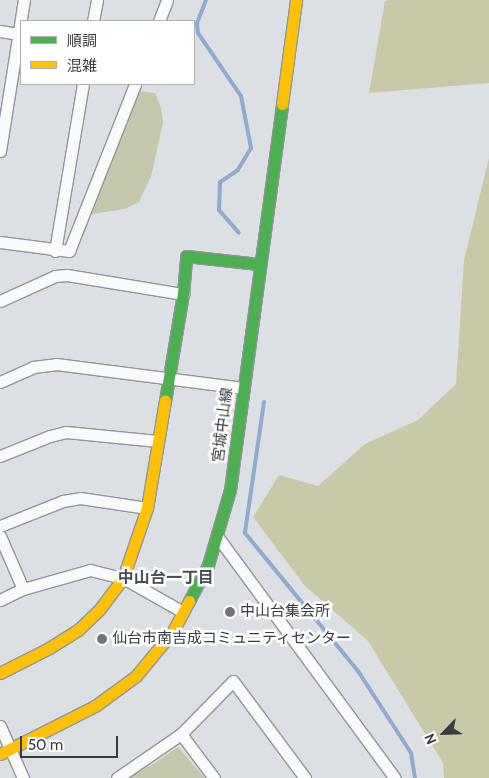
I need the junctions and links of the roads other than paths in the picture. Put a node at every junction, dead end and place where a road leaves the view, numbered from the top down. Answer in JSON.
{"nodes":[{"id":1,"x":24,"y":0,"type":"edge"},
{"id":2,"x":97,"y":0,"type":"edge"},
{"id":3,"x":166,"y":0,"type":"edge"},
{"id":4,"x":296,"y":0,"type":"edge"},
{"id":5,"x":20,"y":20,"type":"edge"},
{"id":6,"x":93,"y":20,"type":"edge"},
{"id":7,"x":159,"y":20,"type":"edge"},
{"id":8,"x":20,"y":23,"type":"edge"},
{"id":9,"x":0,"y":31,"type":"edge"},
{"id":10,"x":18,"y":34,"type":"junction"},
{"id":11,"x":83,"y":85,"type":"edge"},
{"id":12,"x":136,"y":85,"type":"edge"},
{"id":13,"x":4,"y":104,"type":"edge"},
{"id":14,"x":0,"y":152,"type":"edge"},
{"id":15,"x":0,"y":242,"type":"edge"},
{"id":16,"x":54,"y":251,"type":"junction"},
{"id":17,"x":259,"y":264,"type":"junction"},
{"id":18,"x":182,"y":294,"type":"junction"},
{"id":19,"x":0,"y":301,"type":"edge"},
{"id":20,"x":168,"y":379,"type":"junction"},
{"id":21,"x":0,"y":382,"type":"edge"},
{"id":22,"x":243,"y":388,"type":"junction"},
{"id":23,"x":158,"y":441,"type":"junction"},
{"id":24,"x":0,"y":456,"type":"edge"},
{"id":25,"x":147,"y":508,"type":"junction"},
{"id":26,"x":0,"y":526,"type":"edge"},
{"id":27,"x":0,"y":536,"type":"edge"},
{"id":28,"x":217,"y":536,"type":"junction"},
{"id":29,"x":123,"y":578,"type":"junction"},
{"id":30,"x":23,"y":589,"type":"junction"},
{"id":31,"x":0,"y":600,"type":"edge"},
{"id":32,"x":183,"y":612,"type":"junction"},
{"id":33,"x":0,"y":673,"type":"edge"},
{"id":34,"x":0,"y":726,"type":"edge"},
{"id":35,"x":181,"y":734,"type":"junction"},
{"id":36,"x":5,"y":752,"type":"edge"},
{"id":37,"x":23,"y":778,"type":"edge"},
{"id":38,"x":118,"y":778,"type":"edge"},
{"id":39,"x":214,"y":778,"type":"edge"},
{"id":40,"x":305,"y":778,"type":"edge"},
{"id":41,"x":395,"y":778,"type":"edge"}],
"edges":[{"from":1,"to":5,"type":"street"},
{"from":2,"to":6,"type":"street"},
{"from":3,"to":7,"type":"street"},
{"from":4,"to":17,"type":"street","name":"宮城中山線"},
{"from":8,"to":10,"type":"street"},
{"from":9,"to":10,"type":"street"},
{"from":10,"to":13,"type":"street"},
{"from":11,"to":16,"type":"street"},
{"from":12,"to":16,"type":"street"},
{"from":13,"to":14,"type":"street"},
{"from":15,"to":16,"type":"street"},
{"from":17,"to":18,"type":"street"},
{"from":17,"to":22,"type":"street","name":"宮城中山線"},
{"from":18,"to":19,"type":"street"},
{"from":18,"to":20,"type":"street"},
{"from":20,"to":21,"type":"street"},
{"from":20,"to":22,"type":"street"},
{"from":20,"to":23,"type":"street"},
{"from":22,"to":28,"type":"street","name":"宮城中山線"},
{"from":23,"to":24,"type":"street"},
{"from":23,"to":25,"type":"street"},
{"from":25,"to":26,"type":"street"},
{"from":25,"to":29,"type":"street"},
{"from":27,"to":30,"type":"street"},
{"from":28,"to":32,"type":"street","name":"宮城中山線"},
{"from":28,"to":41,"type":"street"},
{"from":29,"to":30,"type":"street"},
{"from":29,"to":32,"type":"street"},
{"from":29,"to":33,"type":"street"},
{"from":30,"to":31,"type":"street"},
{"from":32,"to":36,"type":"street","name":"宮城中山線"},
{"from":34,"to":36,"type":"street"},
{"from":35,"to":38,"type":"street"},
{"from":35,"to":39,"type":"street"},
{"from":35,"to":40,"type":"street"},
{"from":36,"to":37,"type":"street"}]}
